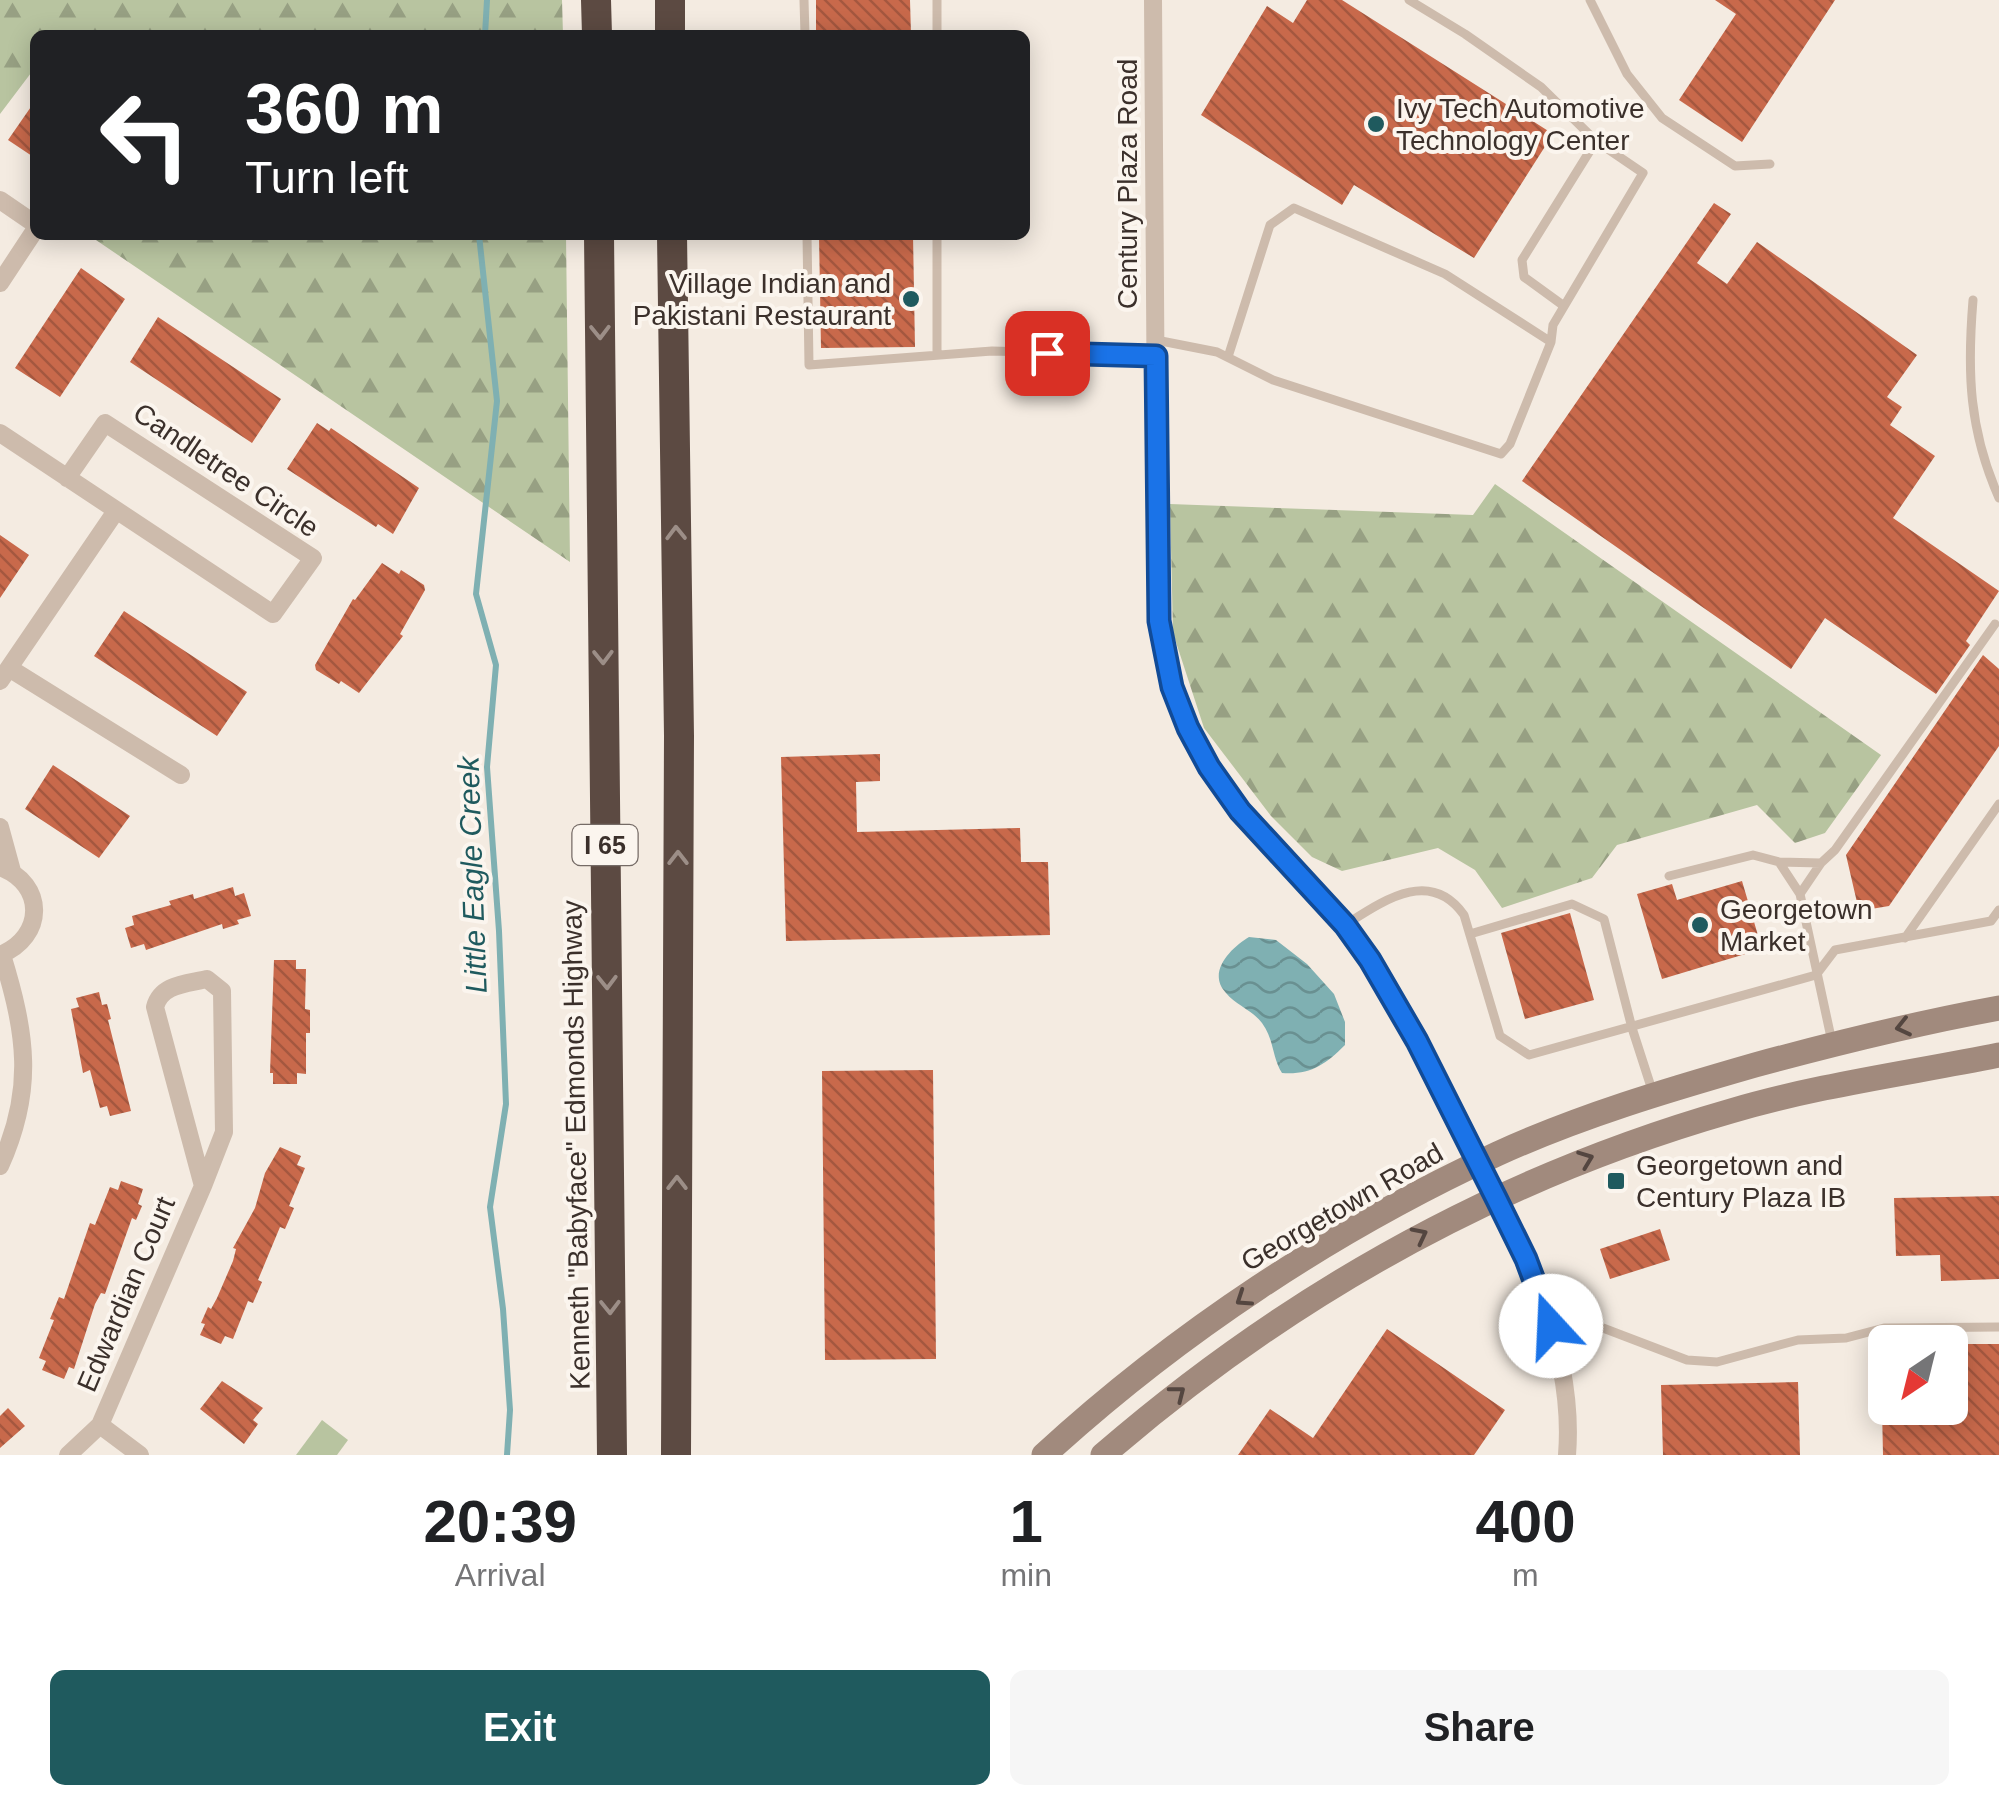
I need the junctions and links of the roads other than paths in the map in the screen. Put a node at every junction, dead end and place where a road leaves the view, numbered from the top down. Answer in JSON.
{"nodes":[{"id":1,"x":596,"y":0,"type":"edge"},
{"id":2,"x":670,"y":0,"type":"edge"},
{"id":3,"x":804,"y":0,"type":"edge"},
{"id":4,"x":937,"y":0,"type":"edge"},
{"id":5,"x":1153,"y":0,"type":"edge"},
{"id":6,"x":1408,"y":0,"type":"edge"},
{"id":7,"x":1590,"y":0,"type":"edge"},
{"id":8,"x":597,"y":30,"type":"edge"},
{"id":9,"x":670,"y":30,"type":"edge"},
{"id":10,"x":804,"y":30,"type":"edge"},
{"id":11,"x":937,"y":30,"type":"edge"},
{"id":12,"x":1596,"y":141,"type":"junction"},
{"id":13,"x":1770,"y":164,"type":"dead end"},
{"id":14,"x":0,"y":200,"type":"edge"},
{"id":15,"x":30,"y":223,"type":"edge"},
{"id":16,"x":30,"y":235,"type":"edge"},
{"id":17,"x":599,"y":240,"type":"edge"},
{"id":18,"x":672,"y":240,"type":"edge"},
{"id":19,"x":807,"y":240,"type":"edge"},
{"id":20,"x":937,"y":240,"type":"edge"},
{"id":21,"x":0,"y":283,"type":"edge"},
{"id":22,"x":1973,"y":300,"type":"dead end"},
{"id":23,"x":1564,"y":306,"type":"junction"},
{"id":24,"x":1551,"y":342,"type":"junction"},
{"id":25,"x":1156,"y":348,"type":"junction"},
{"id":26,"x":937,"y":355,"type":"junction"},
{"id":27,"x":1228,"y":357,"type":"junction"},
{"id":28,"x":0,"y":433,"type":"edge"},
{"id":29,"x":66,"y":478,"type":"junction"},
{"id":30,"x":1999,"y":498,"type":"edge"},
{"id":31,"x":116,"y":511,"type":"junction"},
{"id":32,"x":1998,"y":623,"type":"edge"},
{"id":33,"x":4,"y":674,"type":"edge"},
{"id":34,"x":180,"y":775,"type":"dead end"},
{"id":35,"x":1999,"y":804,"type":"edge"},
{"id":36,"x":0,"y":828,"type":"edge"},
{"id":37,"x":5,"y":858,"type":"edge"},
{"id":38,"x":1779,"y":862,"type":"junction"},
{"id":39,"x":1821,"y":863,"type":"junction"},
{"id":40,"x":1669,"y":876,"type":"dead end"},
{"id":41,"x":1800,"y":894,"type":"junction"},
{"id":42,"x":1999,"y":910,"type":"edge"},
{"id":43,"x":1345,"y":925,"type":"junction"},
{"id":44,"x":1470,"y":934,"type":"junction"},
{"id":45,"x":1905,"y":938,"type":"junction"},
{"id":46,"x":1,"y":955,"type":"edge"},
{"id":47,"x":1816,"y":975,"type":"junction"},
{"id":48,"x":1999,"y":1008,"type":"edge"},
{"id":49,"x":1632,"y":1028,"type":"junction"},
{"id":50,"x":1832,"y":1045,"type":"junction"},
{"id":51,"x":1999,"y":1055,"type":"edge"},
{"id":52,"x":1654,"y":1095,"type":"junction"},
{"id":53,"x":1479,"y":1163,"type":"junction"},
{"id":54,"x":0,"y":1166,"type":"edge"},
{"id":55,"x":203,"y":1186,"type":"junction"},
{"id":56,"x":1496,"y":1198,"type":"junction"},
{"id":57,"x":1551,"y":1326,"type":"junction"},
{"id":58,"x":1999,"y":1326,"type":"edge"},
{"id":59,"x":100,"y":1425,"type":"junction"},
{"id":60,"x":68,"y":1455,"type":"edge"},
{"id":61,"x":140,"y":1455,"type":"edge"},
{"id":62,"x":612,"y":1455,"type":"edge"},
{"id":63,"x":676,"y":1455,"type":"edge"},
{"id":64,"x":1044,"y":1455,"type":"edge"},
{"id":65,"x":1103,"y":1455,"type":"edge"},
{"id":66,"x":1567,"y":1455,"type":"edge"}],
"edges":[{"from":1,"to":8,"type":"highway"},
{"from":2,"to":9,"type":"highway"},
{"from":3,"to":10,"type":"lane"},
{"from":4,"to":11,"type":"lane"},
{"from":5,"to":25,"type":"street","name":"Century Plaza Road"},
{"from":6,"to":12,"type":"lane"},
{"from":7,"to":13,"type":"lane"},
{"from":12,"to":23,"type":"lane"},
{"from":12,"to":23,"type":"lane"},
{"from":14,"to":15,"type":"street"},
{"from":16,"to":21,"type":"street"},
{"from":17,"to":62,"type":"highway","name":"Kenneth \"Babyface\" Edmonds Highway","number":"I 65","one_way":true},
{"from":63,"to":18,"type":"highway","number":"I 65","one_way":true},
{"from":19,"to":26,"type":"lane"},
{"from":20,"to":26,"type":"lane"},
{"from":22,"to":30,"type":"lane"},
{"from":23,"to":24,"type":"lane"},
{"from":24,"to":27,"type":"lane"},
{"from":24,"to":27,"type":"lane"},
{"from":25,"to":26,"type":"lane"},
{"from":25,"to":27,"type":"lane"},
{"from":25,"to":43,"type":"street","name":"Century Plaza Road"},
{"from":28,"to":29,"type":"street","name":"Candletree Circle"},
{"from":29,"to":31,"type":"street","name":"Candletree Circle"},
{"from":29,"to":31,"type":"street","name":"Candletree Circle"},
{"from":31,"to":33,"type":"street"},
{"from":32,"to":39,"type":"lane"},
{"from":33,"to":34,"type":"street"},
{"from":35,"to":45,"type":"lane"},
{"from":36,"to":37,"type":"street"},
{"from":37,"to":46,"type":"street"},
{"from":38,"to":39,"type":"lane"},
{"from":38,"to":40,"type":"lane"},
{"from":38,"to":41,"type":"lane"},
{"from":39,"to":41,"type":"lane"},
{"from":41,"to":47,"type":"lane"},
{"from":42,"to":45,"type":"lane"},
{"from":43,"to":44,"type":"lane"},
{"from":43,"to":53,"type":"street","name":"Century Plaza Road"},
{"from":44,"to":49,"type":"lane"},
{"from":44,"to":49,"type":"lane"},
{"from":45,"to":47,"type":"lane"},
{"from":46,"to":54,"type":"street"},
{"from":47,"to":49,"type":"lane"},
{"from":47,"to":50,"type":"lane"},
{"from":48,"to":50,"type":"main road","name":"Georgetown Road","one_way":true},
{"from":49,"to":52,"type":"lane"},
{"from":50,"to":52,"type":"main road","name":"Georgetown Road"},
{"from":56,"to":51,"type":"main road","one_way":true},
{"from":52,"to":53,"type":"main road","name":"Georgetown Road"},
{"from":53,"to":56,"type":"street","name":"Century Plaza Road"},
{"from":53,"to":64,"type":"main road","name":"Georgetown Road","one_way":true},
{"from":55,"to":55,"type":"street","name":"Edwardian Court"},
{"from":55,"to":59,"type":"street","name":"Edwardian Court"},
{"from":56,"to":57,"type":"street","name":"Century Plaza Road"},
{"from":65,"to":56,"type":"main road","one_way":true},
{"from":57,"to":58,"type":"lane"},
{"from":57,"to":66,"type":"street","name":"Century Plaza Road"},
{"from":59,"to":60,"type":"street"},
{"from":59,"to":61,"type":"street"}]}
